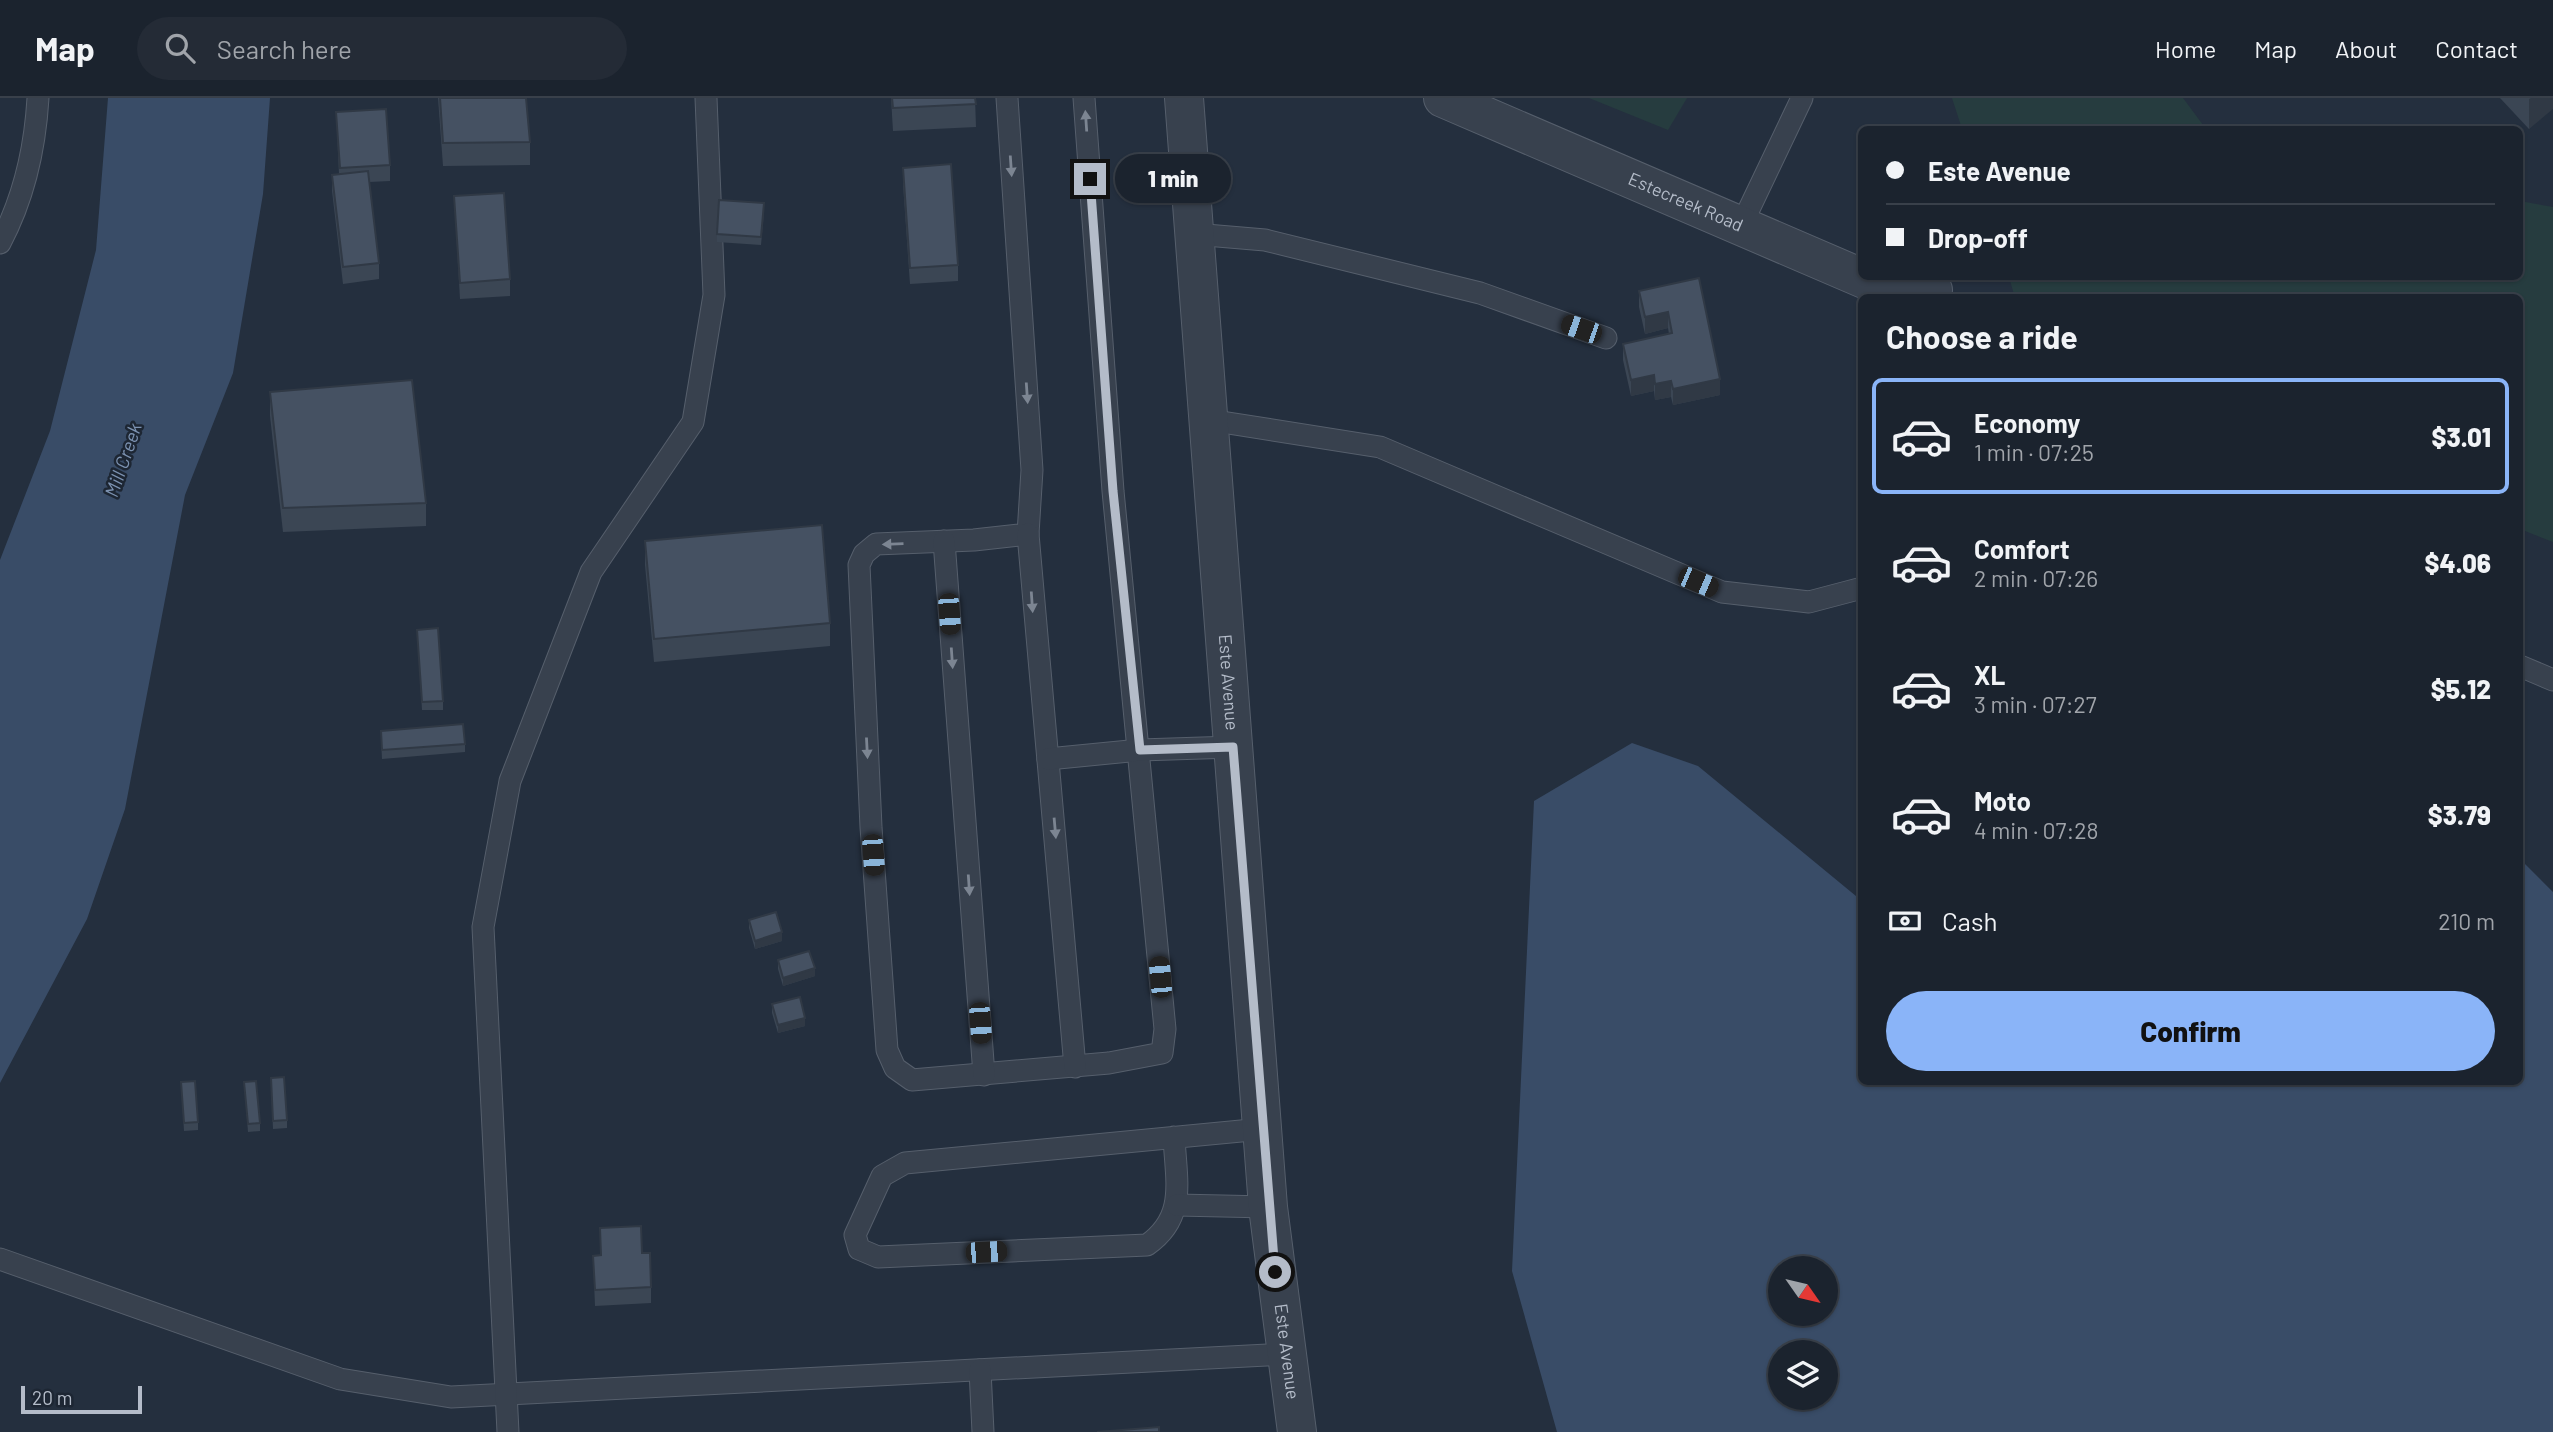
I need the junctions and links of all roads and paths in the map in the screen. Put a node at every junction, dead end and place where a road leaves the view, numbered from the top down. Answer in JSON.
{"nodes":[{"id":1,"x":38,"y":98,"type":"edge"},
{"id":2,"x":706,"y":98,"type":"edge"},
{"id":3,"x":1007,"y":98,"type":"edge"},
{"id":4,"x":1084,"y":98,"type":"edge"},
{"id":5,"x":1184,"y":98,"type":"edge"},
{"id":6,"x":1443,"y":98,"type":"edge"},
{"id":7,"x":1802,"y":98,"type":"edge"},
{"id":8,"x":1740,"y":228,"type":"junction"},
{"id":9,"x":1194,"y":234,"type":"junction"},
{"id":10,"x":0,"y":243,"type":"edge"},
{"id":11,"x":1858,"y":277,"type":"edge"},
{"id":12,"x":1866,"y":280,"type":"edge"},
{"id":13,"x":1933,"y":290,"type":"dead end"},
{"id":14,"x":1606,"y":338,"type":"dead end"},
{"id":15,"x":1209,"y":420,"type":"junction"},
{"id":16,"x":1028,"y":534,"type":"junction"},
{"id":17,"x":944,"y":541,"type":"junction"},
{"id":18,"x":1858,"y":589,"type":"edge"},
{"id":19,"x":2523,"y":667,"type":"edge"},
{"id":20,"x":2553,"y":680,"type":"edge"},
{"id":21,"x":1233,"y":747,"type":"junction"},
{"id":22,"x":1140,"y":750,"type":"junction"},
{"id":23,"x":1048,"y":759,"type":"junction"},
{"id":24,"x":1075,"y":1067,"type":"junction"},
{"id":25,"x":984,"y":1075,"type":"junction"},
{"id":26,"x":1262,"y":1129,"type":"junction"},
{"id":27,"x":1174,"y":1138,"type":"junction"},
{"id":28,"x":1177,"y":1205,"type":"junction"},
{"id":29,"x":1268,"y":1207,"type":"junction"},
{"id":30,"x":0,"y":1259,"type":"edge"},
{"id":31,"x":1286,"y":1354,"type":"junction"},
{"id":32,"x":980,"y":1370,"type":"junction"},
{"id":33,"x":505,"y":1394,"type":"junction"},
{"id":34,"x":508,"y":1432,"type":"edge"},
{"id":35,"x":983,"y":1432,"type":"edge"},
{"id":36,"x":1297,"y":1432,"type":"edge"}],
"edges":[{"from":1,"to":10,"type":"lane"},
{"from":2,"to":33,"type":"lane"},
{"from":3,"to":16,"type":"lane","one_way":true},
{"from":22,"to":4,"type":"lane","one_way":true},
{"from":5,"to":9,"type":"street","name":"Este Avenue"},
{"from":6,"to":8,"type":"street","name":"Estecreek Road"},
{"from":7,"to":8,"type":"lane"},
{"from":8,"to":11,"type":"street","name":"Estecreek Road"},
{"from":9,"to":14,"type":"lane"},
{"from":9,"to":15,"type":"street","name":"Este Avenue"},
{"from":12,"to":13,"type":"street","name":"Estecreek Road"},
{"from":15,"to":18,"type":"lane"},
{"from":15,"to":21,"type":"street","name":"Este Avenue"},
{"from":16,"to":17,"type":"lane"},
{"from":16,"to":23,"type":"lane","one_way":true},
{"from":17,"to":25,"type":"lane","one_way":true},
{"from":17,"to":25,"type":"lane","one_way":true},
{"from":19,"to":20,"type":"lane"},
{"from":21,"to":22,"type":"lane"},
{"from":21,"to":26,"type":"street","name":"Este Avenue"},
{"from":22,"to":23,"type":"lane"},
{"from":22,"to":24,"type":"lane"},
{"from":23,"to":24,"type":"lane","one_way":true},
{"from":24,"to":25,"type":"lane"},
{"from":26,"to":27,"type":"lane"},
{"from":26,"to":29,"type":"street","name":"Este Avenue"},
{"from":27,"to":28,"type":"lane"},
{"from":27,"to":28,"type":"lane"},
{"from":28,"to":29,"type":"lane"},
{"from":29,"to":31,"type":"street","name":"Este Avenue"},
{"from":30,"to":33,"type":"lane"},
{"from":31,"to":32,"type":"lane"},
{"from":31,"to":36,"type":"street","name":"Este Avenue"},
{"from":32,"to":33,"type":"lane"},
{"from":32,"to":35,"type":"lane"},
{"from":33,"to":34,"type":"lane"}]}
